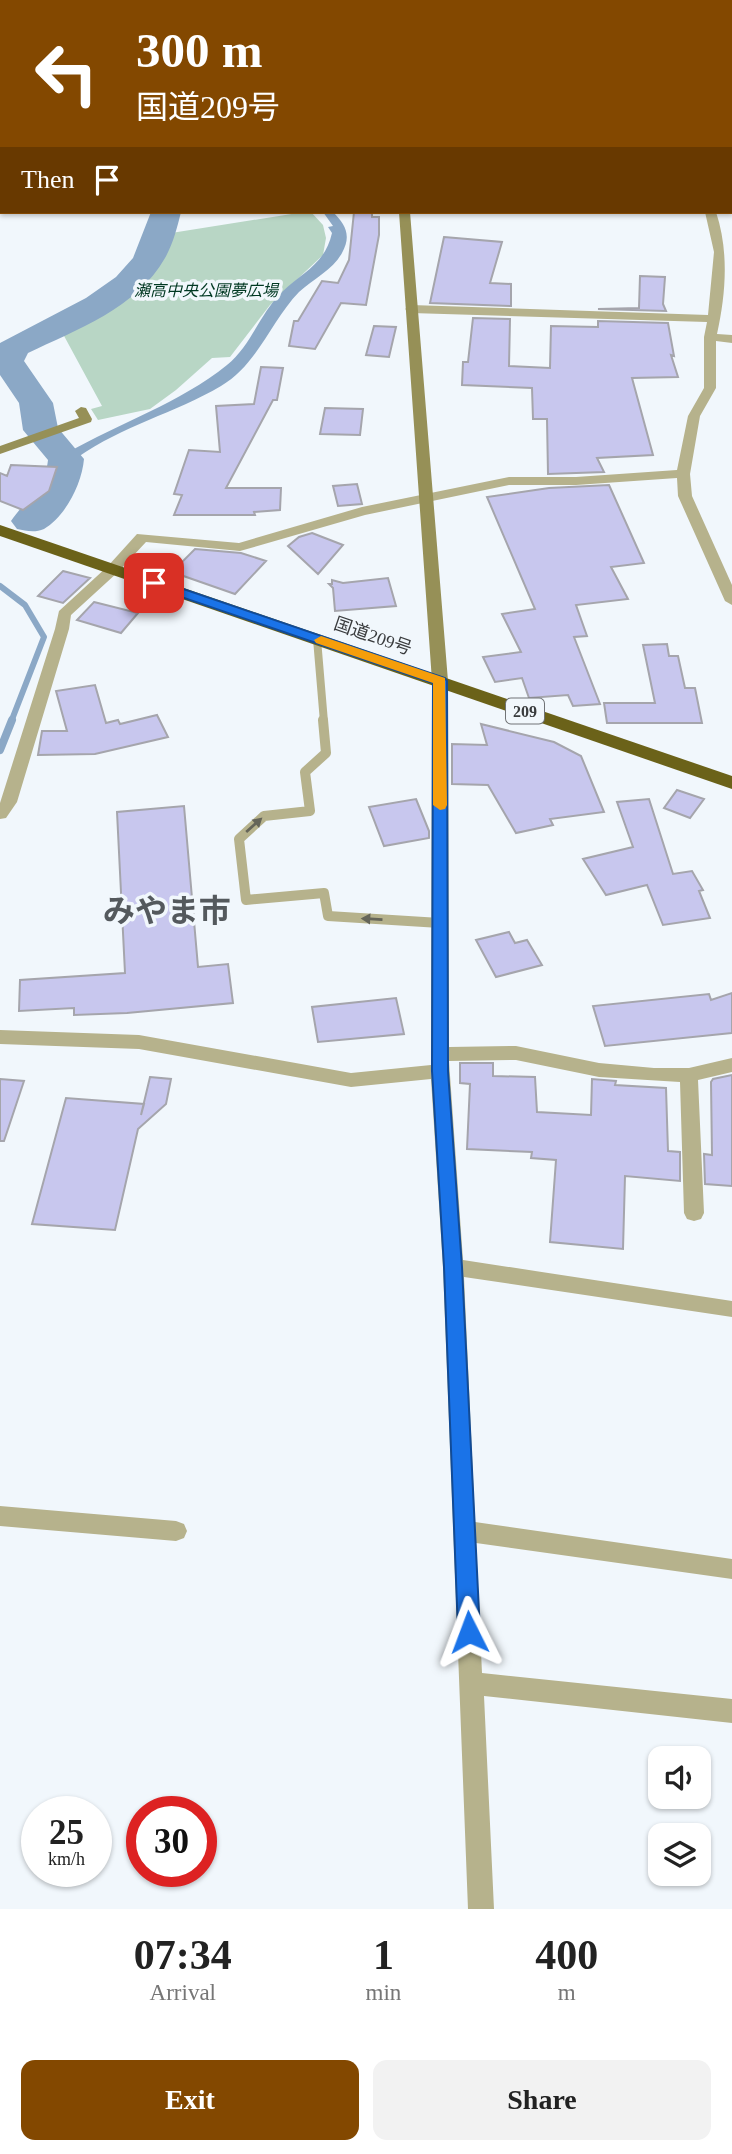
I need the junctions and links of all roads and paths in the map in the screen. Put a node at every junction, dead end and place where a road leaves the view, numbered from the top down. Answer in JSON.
{"nodes":[{"id":1,"x":404,"y":214,"type":"edge"},
{"id":2,"x":712,"y":214,"type":"edge"},
{"id":3,"x":411,"y":309,"type":"junction"},
{"id":4,"x":714,"y":319,"type":"junction"},
{"id":5,"x":710,"y":337,"type":"junction"},
{"id":6,"x":732,"y":339,"type":"edge"},
{"id":7,"x":81,"y":411,"type":"dead end"},
{"id":8,"x":0,"y":450,"type":"edge"},
{"id":9,"x":683,"y":474,"type":"junction"},
{"id":10,"x":426,"y":499,"type":"junction"},
{"id":11,"x":0,"y":530,"type":"edge"},
{"id":12,"x":113,"y":569,"type":"junction"},
{"id":13,"x":732,"y":601,"type":"edge"},
{"id":14,"x":317,"y":639,"type":"junction"},
{"id":15,"x":440,"y":681,"type":"junction"},
{"id":16,"x":732,"y":783,"type":"edge"},
{"id":17,"x":0,"y":814,"type":"edge"},
{"id":18,"x":440,"y":923,"type":"junction"},
{"id":19,"x":0,"y":1037,"type":"edge"},
{"id":20,"x":440,"y":1063,"type":"junction"},
{"id":21,"x":732,"y":1065,"type":"edge"},
{"id":22,"x":689,"y":1075,"type":"junction"},
{"id":23,"x":694,"y":1213,"type":"dead end"},
{"id":24,"x":453,"y":1267,"type":"junction"},
{"id":25,"x":732,"y":1309,"type":"edge"},
{"id":26,"x":0,"y":1516,"type":"edge"},
{"id":27,"x":176,"y":1531,"type":"dead end"},
{"id":28,"x":464,"y":1531,"type":"junction"},
{"id":29,"x":732,"y":1569,"type":"edge"},
{"id":30,"x":471,"y":1683,"type":"junction"},
{"id":31,"x":732,"y":1711,"type":"edge"},
{"id":32,"x":481,"y":1909,"type":"edge"}],
"edges":[{"from":1,"to":3,"type":"street"},
{"from":2,"to":4,"type":"street"},
{"from":3,"to":4,"type":"street"},
{"from":3,"to":10,"type":"street"},
{"from":4,"to":5,"type":"street"},
{"from":5,"to":6,"type":"street"},
{"from":5,"to":9,"type":"street"},
{"from":7,"to":8,"type":"street"},
{"from":9,"to":10,"type":"street"},
{"from":9,"to":13,"type":"street"},
{"from":10,"to":12,"type":"street"},
{"from":10,"to":15,"type":"street"},
{"from":11,"to":12,"type":"highway","name":"国道209号","number":"209"},
{"from":12,"to":14,"type":"highway","name":"国道209号","number":"209"},
{"from":12,"to":17,"type":"street"},
{"from":14,"to":15,"type":"highway","name":"国道209号","number":"209"},
{"from":18,"to":14,"type":"lane","one_way":true},
{"from":15,"to":16,"type":"highway","name":"国道209号","number":"209"},
{"from":15,"to":18,"type":"street"},
{"from":18,"to":20,"type":"street"},
{"from":19,"to":20,"type":"street"},
{"from":20,"to":22,"type":"street"},
{"from":20,"to":24,"type":"street"},
{"from":21,"to":22,"type":"street"},
{"from":22,"to":23,"type":"street"},
{"from":24,"to":25,"type":"street"},
{"from":24,"to":28,"type":"street"},
{"from":26,"to":27,"type":"street"},
{"from":28,"to":29,"type":"street"},
{"from":28,"to":30,"type":"street"},
{"from":30,"to":31,"type":"street"},
{"from":30,"to":32,"type":"street"}]}
